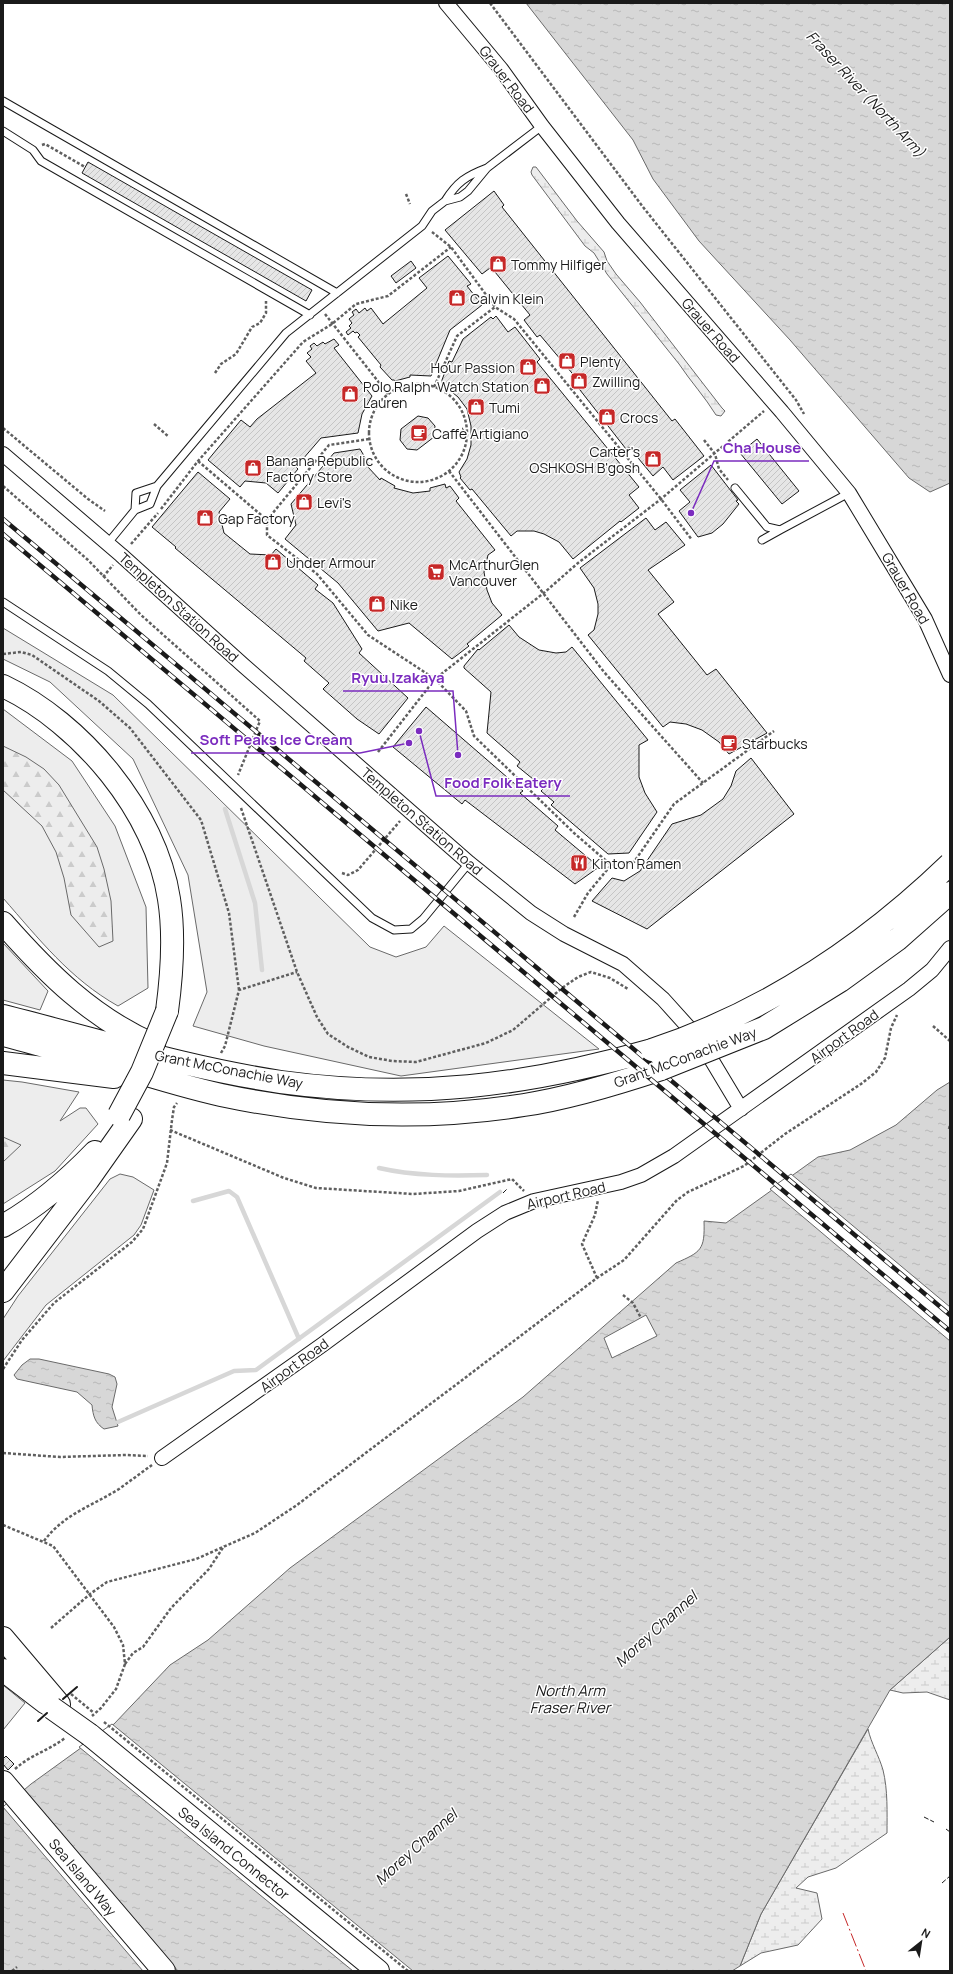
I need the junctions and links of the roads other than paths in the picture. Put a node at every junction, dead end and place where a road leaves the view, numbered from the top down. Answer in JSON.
{"nodes":[{"id":1,"x":446,"y":3,"type":"edge"},
{"id":2,"x":3,"y":101,"type":"edge"},
{"id":3,"x":542,"y":126,"type":"junction"},
{"id":4,"x":3,"y":131,"type":"edge"},
{"id":5,"x":487,"y":168,"type":"junction"},
{"id":6,"x":445,"y":201,"type":"junction"},
{"id":7,"x":337,"y":293,"type":"junction"},
{"id":8,"x":310,"y":315,"type":"junction"},
{"id":9,"x":3,"y":454,"type":"edge"},
{"id":10,"x":157,"y":486,"type":"junction"},
{"id":11,"x":735,"y":488,"type":"road end"},
{"id":12,"x":849,"y":493,"type":"junction"},
{"id":13,"x":134,"y":510,"type":"junction"},
{"id":14,"x":780,"y":530,"type":"junction"},
{"id":15,"x":762,"y":540,"type":"dead end"},
{"id":16,"x":108,"y":544,"type":"junction"},
{"id":17,"x":3,"y":602,"type":"edge"},
{"id":18,"x":3,"y":606,"type":"edge"},
{"id":19,"x":30,"y":622,"type":"junction"},
{"id":20,"x":950,"y":675,"type":"edge"},
{"id":21,"x":3,"y":686,"type":"edge"},
{"id":22,"x":469,"y":863,"type":"junction"},
{"id":23,"x":950,"y":864,"type":"edge"},
{"id":24,"x":950,"y":893,"type":"edge"},
{"id":25,"x":3,"y":923,"type":"edge"},
{"id":26,"x":950,"y":948,"type":"edge"},
{"id":27,"x":3,"y":1016,"type":"edge"},
{"id":28,"x":3,"y":1035,"type":"edge"},
{"id":29,"x":3,"y":1063,"type":"edge"},
{"id":30,"x":212,"y":1069,"type":"junction"},
{"id":31,"x":190,"y":1088,"type":"junction"},
{"id":32,"x":741,"y":1109,"type":"junction"},
{"id":33,"x":125,"y":1117,"type":"junction"},
{"id":34,"x":3,"y":1226,"type":"edge"},
{"id":35,"x":3,"y":1291,"type":"edge"},
{"id":36,"x":162,"y":1458,"type":"road end"},
{"id":37,"x":3,"y":1638,"type":"edge"},
{"id":38,"x":3,"y":1670,"type":"edge"},
{"id":39,"x":60,"y":1702,"type":"junction"},
{"id":40,"x":7,"y":1778,"type":"edge"},
{"id":41,"x":164,"y":1971,"type":"edge"},
{"id":42,"x":378,"y":1971,"type":"edge"}],
"edges":[{"from":1,"to":3,"type":"street","name":"Grauer Road"},
{"from":2,"to":7,"type":"lane"},
{"from":3,"to":5,"type":"lane"},
{"from":3,"to":12,"type":"street","name":"Grauer Road"},
{"from":4,"to":8,"type":"lane"},
{"from":5,"to":6,"type":"lane"},
{"from":5,"to":6,"type":"lane"},
{"from":6,"to":7,"type":"lane"},
{"from":7,"to":8,"type":"lane"},
{"from":8,"to":10,"type":"lane"},
{"from":9,"to":16,"type":"street","name":"Templeton Station Road"},
{"from":10,"to":13,"type":"lane"},
{"from":10,"to":13,"type":"lane"},
{"from":11,"to":14,"type":"lane"},
{"from":12,"to":14,"type":"lane"},
{"from":12,"to":20,"type":"street","name":"Grauer Road"},
{"from":13,"to":16,"type":"lane"},
{"from":14,"to":15,"type":"lane"},
{"from":16,"to":22,"type":"street","name":"Templeton Station Road"},
{"from":17,"to":19,"type":"lane"},
{"from":18,"to":19,"type":"lane"},
{"from":19,"to":22,"type":"lane"},
{"from":21,"to":33,"type":"main road","bridge":true},
{"from":22,"to":32,"type":"street","name":"Templeton Station Road"},
{"from":23,"to":30,"type":"main road","name":"Grant McConachie Way","bridge":true},
{"from":24,"to":31,"type":"main road","name":"Grant McConachie Way","bridge":true},
{"from":25,"to":30,"type":"main road"},
{"from":26,"to":32,"type":"street","name":"Airport Road"},
{"from":27,"to":30,"type":"main road","name":"Grant McConachie Way"},
{"from":28,"to":31,"type":"main road","name":"Grant McConachie Way"},
{"from":29,"to":31,"type":"main road"},
{"from":32,"to":36,"type":"street","name":"Airport Road"},
{"from":33,"to":34,"type":"main road"},
{"from":33,"to":35,"type":"main road"},
{"from":37,"to":39,"type":"main road"},
{"from":38,"to":39,"type":"main road"},
{"from":39,"to":42,"type":"main road","name":"Sea Island Connector","bridge":true},
{"from":40,"to":41,"type":"main road","name":"Sea Island Way"}]}
